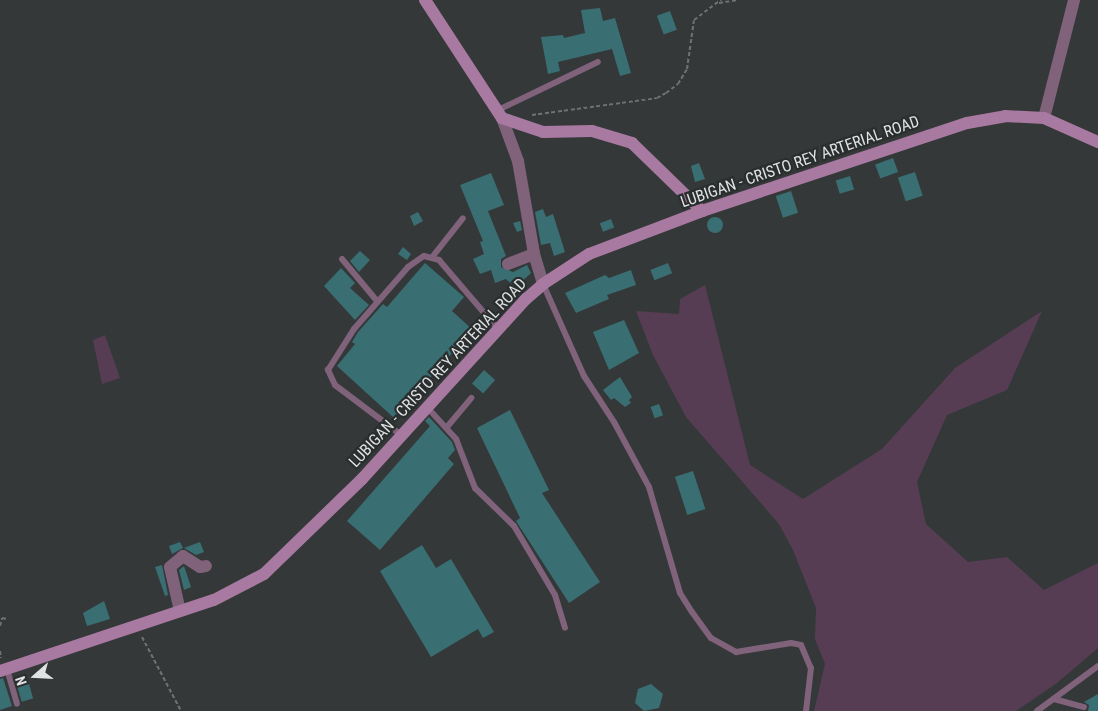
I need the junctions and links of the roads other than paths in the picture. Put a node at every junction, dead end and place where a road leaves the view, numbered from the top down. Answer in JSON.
{"nodes":[{"id":1,"x":425,"y":0,"type":"edge"},
{"id":2,"x":1074,"y":0,"type":"edge"},
{"id":3,"x":598,"y":62,"type":"dead end"},
{"id":4,"x":499,"y":114,"type":"junction"},
{"id":5,"x":1044,"y":118,"type":"junction"},
{"id":6,"x":1098,"y":142,"type":"edge"},
{"id":7,"x":702,"y":211,"type":"junction"},
{"id":8,"x":463,"y":218,"type":"dead end"},
{"id":9,"x":534,"y":254,"type":"junction"},
{"id":10,"x":433,"y":256,"type":"junction"},
{"id":11,"x":342,"y":259,"type":"dead end"},
{"id":12,"x":508,"y":264,"type":"dead end"},
{"id":13,"x":543,"y":284,"type":"junction"},
{"id":14,"x":377,"y":300,"type":"junction"},
{"id":15,"x":498,"y":329,"type":"junction"},
{"id":16,"x":471,"y":398,"type":"dead end"},
{"id":17,"x":426,"y":406,"type":"junction"},
{"id":18,"x":447,"y":427,"type":"junction"},
{"id":19,"x":400,"y":434,"type":"junction"},
{"id":20,"x":206,"y":566,"type":"dead end"},
{"id":21,"x":180,"y":611,"type":"junction"},
{"id":22,"x":566,"y":627,"type":"dead end"},
{"id":23,"x":1098,"y":666,"type":"edge"},
{"id":24,"x":3,"y":670,"type":"edge"},
{"id":25,"x":1054,"y":699,"type":"junction"},
{"id":26,"x":17,"y":704,"type":"dead end"},
{"id":27,"x":1084,"y":706,"type":"dead end"},
{"id":28,"x":806,"y":711,"type":"edge"},
{"id":29,"x":1037,"y":711,"type":"edge"}],
"edges":[{"from":1,"to":4,"type":"main road"},
{"from":2,"to":5,"type":"street"},
{"from":3,"to":4,"type":"lane"},
{"from":4,"to":7,"type":"main road"},
{"from":4,"to":9,"type":"street"},
{"from":5,"to":6,"type":"main road","name":"LUBIGAN - CRISTO REY ARTERIAL ROAD"},
{"from":5,"to":7,"type":"main road","name":"LUBIGAN - CRISTO REY ARTERIAL ROAD"},
{"from":7,"to":13,"type":"main road","name":"LUBIGAN - CRISTO REY ARTERIAL ROAD"},
{"from":8,"to":10,"type":"lane"},
{"from":9,"to":12,"type":"street"},
{"from":9,"to":13,"type":"street"},
{"from":10,"to":14,"type":"lane"},
{"from":10,"to":15,"type":"lane"},
{"from":11,"to":14,"type":"lane"},
{"from":13,"to":15,"type":"main road","name":"LUBIGAN - CRISTO REY ARTERIAL ROAD"},
{"from":13,"to":28,"type":"lane"},
{"from":14,"to":19,"type":"lane"},
{"from":15,"to":17,"type":"main road","name":"LUBIGAN - CRISTO REY ARTERIAL ROAD"},
{"from":16,"to":18,"type":"lane"},
{"from":17,"to":18,"type":"lane"},
{"from":17,"to":19,"type":"main road","name":"LUBIGAN - CRISTO REY ARTERIAL ROAD"},
{"from":18,"to":22,"type":"lane"},
{"from":19,"to":21,"type":"main road","name":"LUBIGAN - CRISTO REY ARTERIAL ROAD"},
{"from":20,"to":21,"type":"street"},
{"from":21,"to":24,"type":"main road","name":"LUBIGAN - CRISTO REY ARTERIAL ROAD"},
{"from":23,"to":25,"type":"lane"},
{"from":24,"to":26,"type":"lane"},
{"from":25,"to":27,"type":"lane"},
{"from":25,"to":29,"type":"lane"}]}
